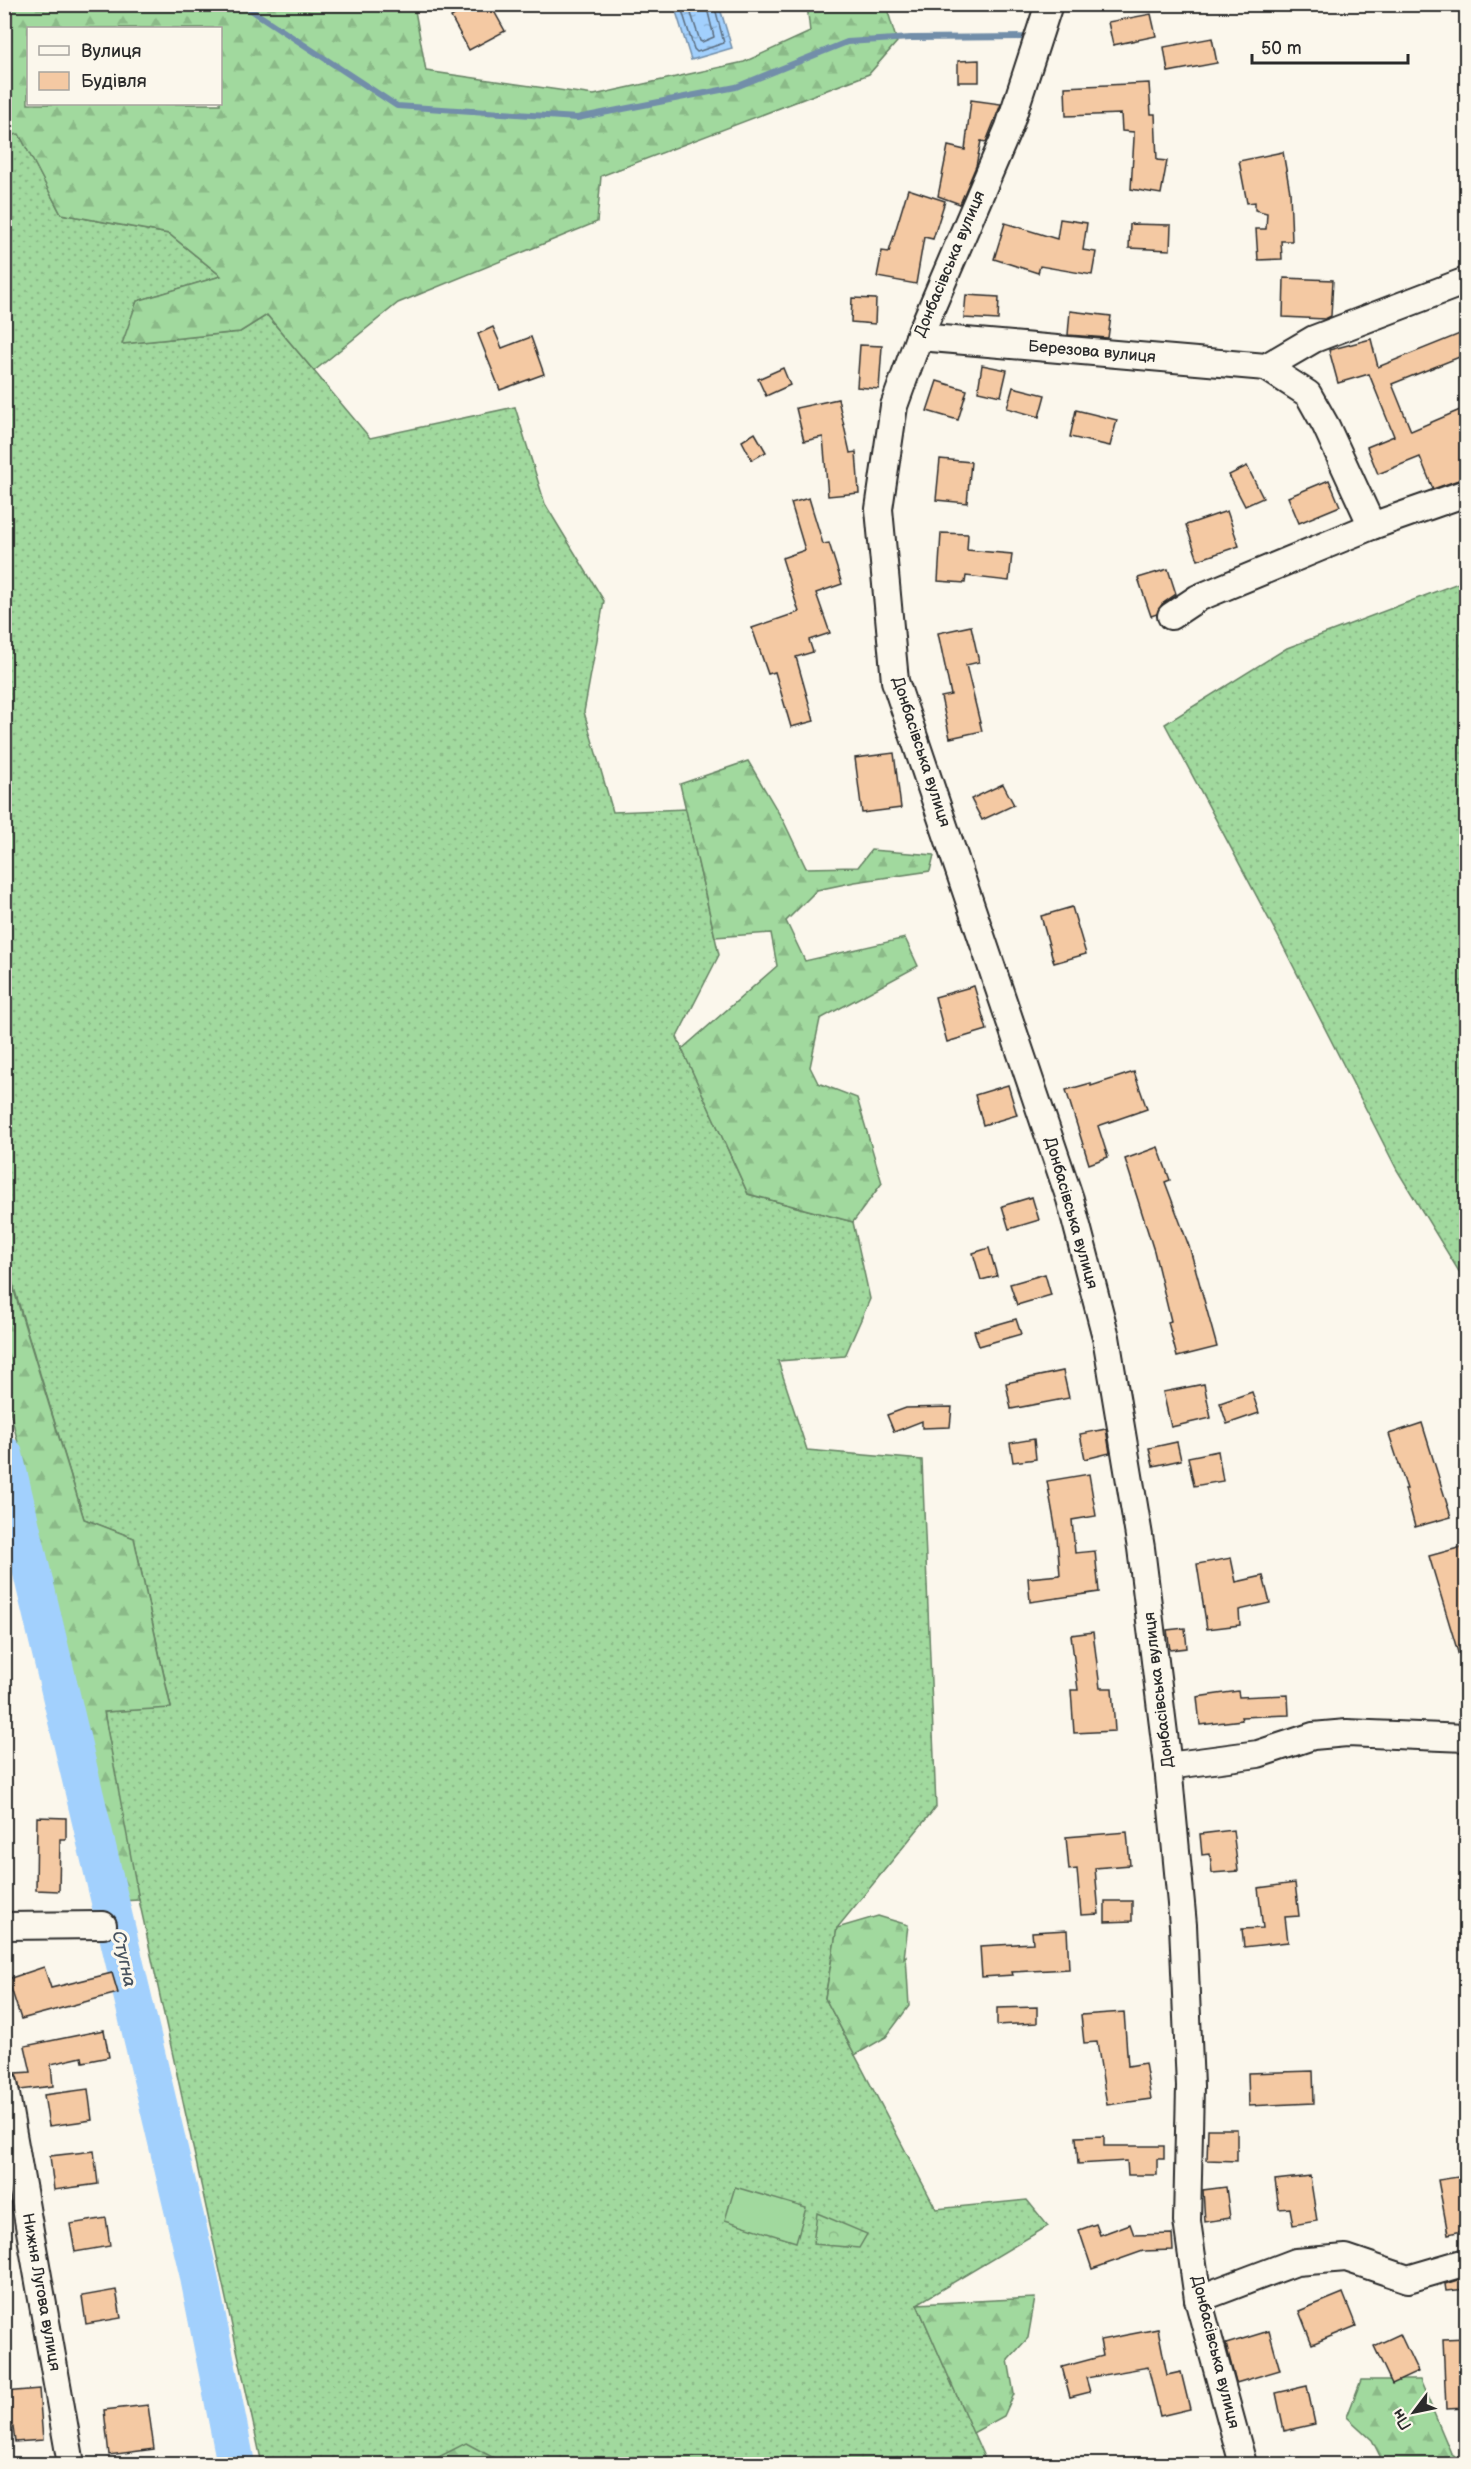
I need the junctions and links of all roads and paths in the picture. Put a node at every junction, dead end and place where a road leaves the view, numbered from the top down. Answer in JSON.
{"nodes":[{"id":1,"x":1049,"y":4,"type":"edge"},
{"id":2,"x":1467,"y":281,"type":"edge"},
{"id":3,"x":919,"y":338,"type":"junction"},
{"id":4,"x":1266,"y":367,"type":"junction"},
{"id":5,"x":1467,"y":492,"type":"edge"},
{"id":6,"x":1372,"y":526,"type":"junction"},
{"id":7,"x":1172,"y":616,"type":"dead end"},
{"id":8,"x":1467,"y":1738,"type":"edge"},
{"id":9,"x":1168,"y":1766,"type":"junction"},
{"id":10,"x":103,"y":1925,"type":"dead end"},
{"id":11,"x":4,"y":1926,"type":"edge"},
{"id":12,"x":4,"y":2083,"type":"edge"},
{"id":13,"x":1467,"y":2262,"type":"edge"},
{"id":14,"x":1198,"y":2299,"type":"junction"},
{"id":15,"x":71,"y":2464,"type":"edge"},
{"id":16,"x":1243,"y":2464,"type":"edge"}],
"edges":[{"from":1,"to":3,"type":"street","name":"Донбасівська вулиця"},
{"from":2,"to":4,"type":"street"},
{"from":3,"to":4,"type":"street","name":"Березова вулиця"},
{"from":3,"to":9,"type":"street","name":"Донбасівська вулиця"},
{"from":4,"to":6,"type":"street","name":"Березова вулиця"},
{"from":5,"to":6,"type":"street"},
{"from":6,"to":7,"type":"street"},
{"from":8,"to":9,"type":"street"},
{"from":9,"to":14,"type":"street","name":"Донбасівська вулиця"},
{"from":10,"to":11,"type":"street"},
{"from":12,"to":15,"type":"street","name":"Нижня Лугова вулиця"},
{"from":13,"to":14,"type":"street"},
{"from":14,"to":16,"type":"street","name":"Донбасівська вулиця"}]}
